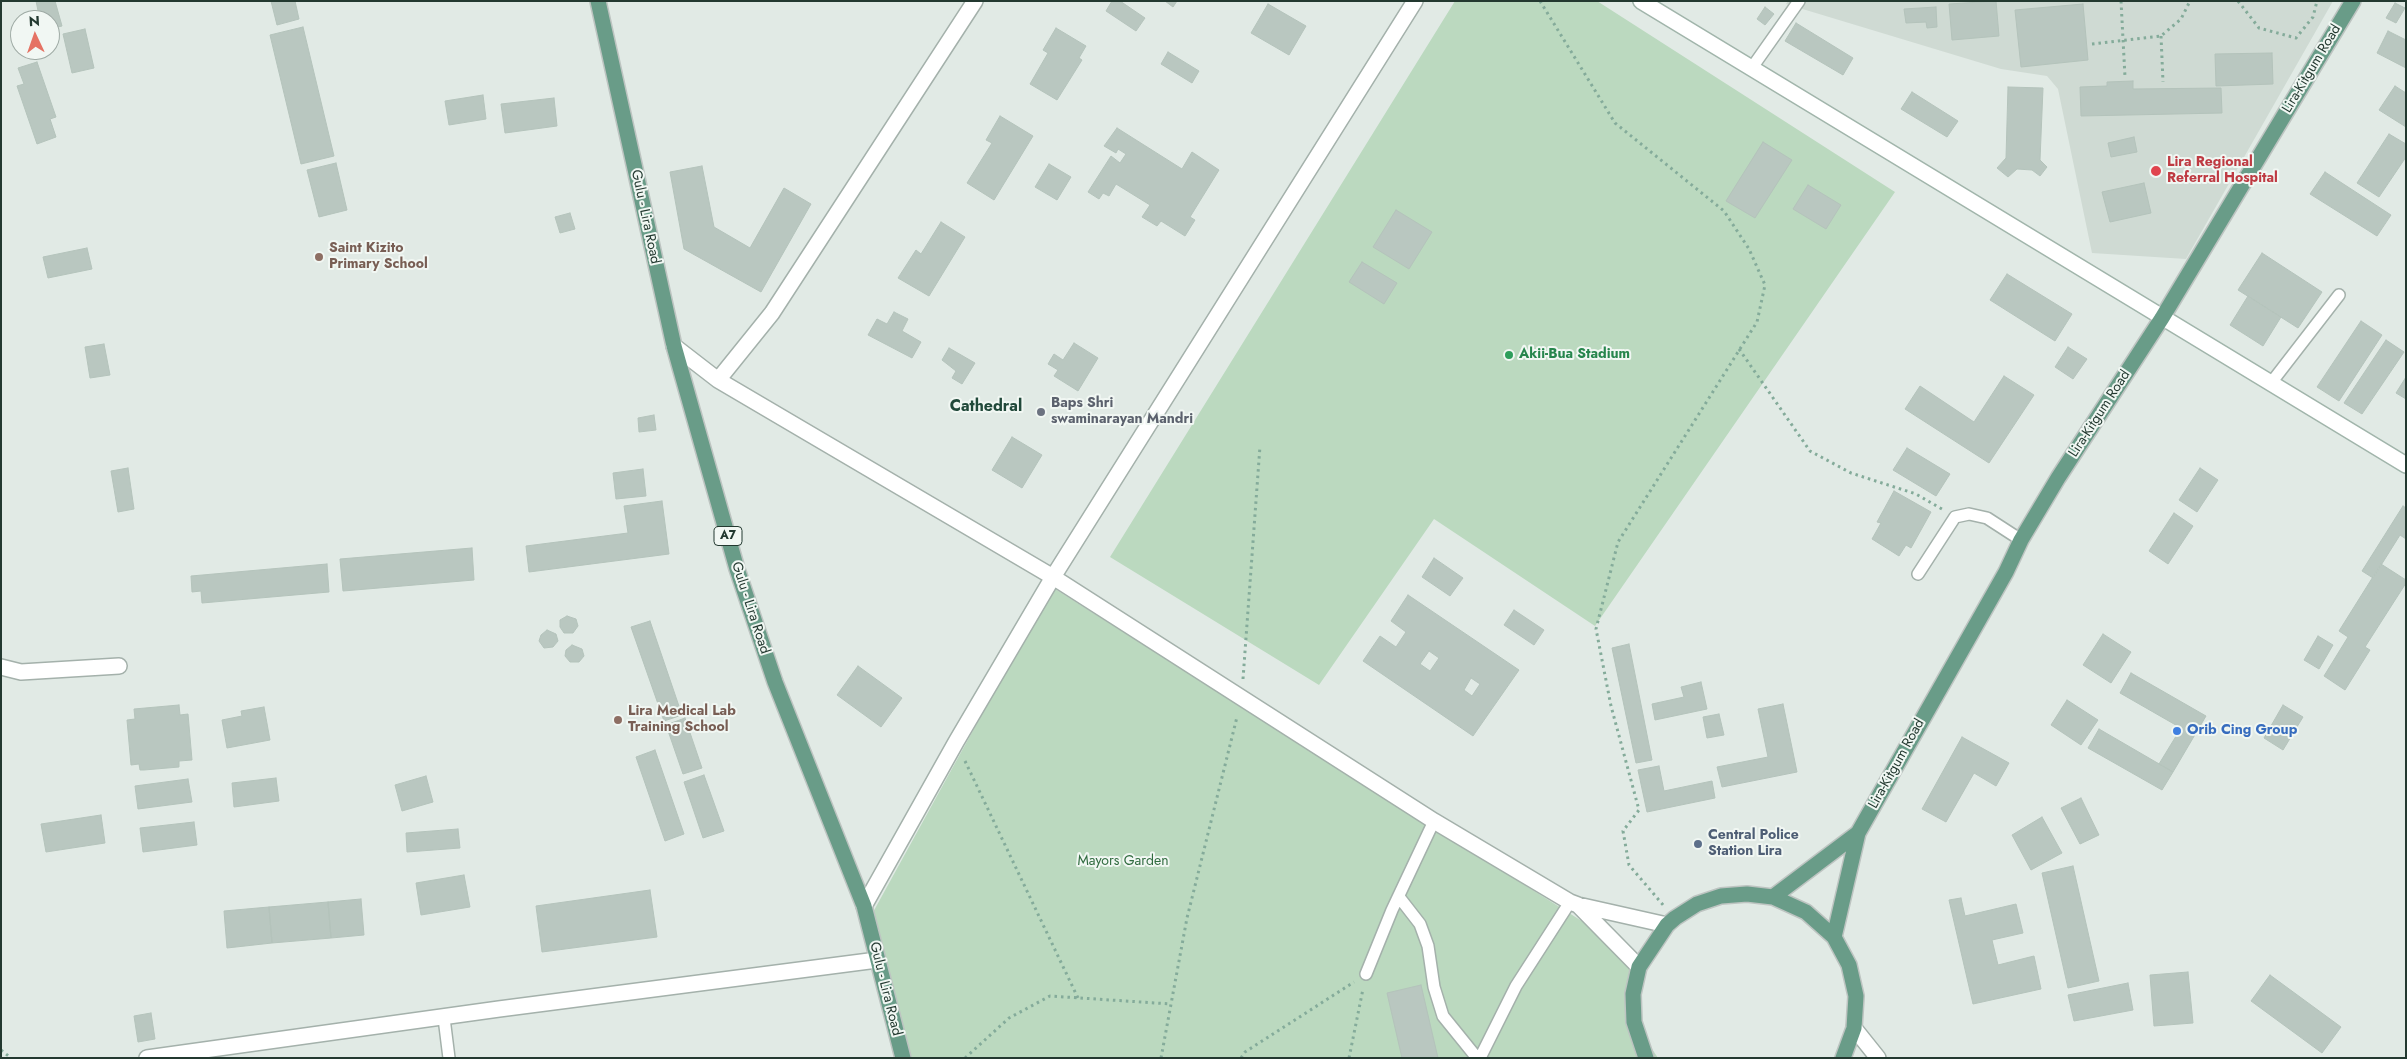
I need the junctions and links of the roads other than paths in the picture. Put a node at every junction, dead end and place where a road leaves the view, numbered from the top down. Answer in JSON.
{"nodes":[{"id":1,"x":598,"y":1,"type":"edge"},
{"id":2,"x":975,"y":1,"type":"edge"},
{"id":3,"x":1415,"y":1,"type":"edge"},
{"id":4,"x":1641,"y":1,"type":"edge"},
{"id":5,"x":1799,"y":1,"type":"edge"},
{"id":6,"x":2353,"y":1,"type":"edge"},
{"id":7,"x":1751,"y":68,"type":"junction"},
{"id":8,"x":2340,"y":294,"type":"dead end"},
{"id":9,"x":2162,"y":318,"type":"junction"},
{"id":10,"x":674,"y":346,"type":"junction"},
{"id":11,"x":718,"y":380,"type":"junction"},
{"id":12,"x":2271,"y":383,"type":"junction"},
{"id":13,"x":2406,"y":465,"type":"edge"},
{"id":14,"x":2022,"y":540,"type":"junction"},
{"id":15,"x":1918,"y":574,"type":"dead end"},
{"id":16,"x":1053,"y":578,"type":"junction"},
{"id":17,"x":119,"y":666,"type":"dead end"},
{"id":18,"x":1,"y":667,"type":"edge"},
{"id":19,"x":1434,"y":821,"type":"junction"},
{"id":20,"x":1858,"y":833,"type":"junction"},
{"id":21,"x":1773,"y":897,"type":"junction"},
{"id":22,"x":1399,"y":898,"type":"junction"},
{"id":23,"x":1574,"y":903,"type":"junction"},
{"id":24,"x":864,"y":906,"type":"junction"},
{"id":25,"x":1671,"y":922,"type":"junction"},
{"id":26,"x":1834,"y":937,"type":"junction"},
{"id":27,"x":877,"y":960,"type":"junction"},
{"id":28,"x":1639,"y":967,"type":"junction"},
{"id":29,"x":1366,"y":974,"type":"road end"},
{"id":30,"x":444,"y":1018,"type":"junction"},
{"id":31,"x":1854,"y":1028,"type":"junction"},
{"id":32,"x":1641,"y":1055,"type":"edge"},
{"id":33,"x":147,"y":1058,"type":"edge"},
{"id":34,"x":449,"y":1058,"type":"edge"},
{"id":35,"x":903,"y":1058,"type":"edge"},
{"id":36,"x":1479,"y":1058,"type":"edge"},
{"id":37,"x":1843,"y":1058,"type":"edge"},
{"id":38,"x":1878,"y":1058,"type":"edge"}],
"edges":[{"from":1,"to":10,"type":"main road","name":"Gulu - Lira Road","number":"A7"},
{"from":2,"to":11,"type":"street"},
{"from":3,"to":16,"type":"street"},
{"from":4,"to":7,"type":"street"},
{"from":5,"to":7,"type":"lane"},
{"from":6,"to":9,"type":"main road","name":"Lira-Kitgum Road"},
{"from":7,"to":9,"type":"street"},
{"from":8,"to":12,"type":"lane"},
{"from":9,"to":12,"type":"street"},
{"from":9,"to":14,"type":"main road","name":"Lira-Kitgum Road"},
{"from":10,"to":11,"type":"street"},
{"from":10,"to":24,"type":"main road","name":"Gulu - Lira Road","number":"A7"},
{"from":11,"to":16,"type":"street"},
{"from":12,"to":13,"type":"street"},
{"from":14,"to":15,"type":"lane"},
{"from":14,"to":20,"type":"main road","name":"Lira-Kitgum Road"},
{"from":16,"to":19,"type":"street"},
{"from":16,"to":24,"type":"street"},
{"from":17,"to":18,"type":"street"},
{"from":19,"to":22,"type":"lane"},
{"from":19,"to":23,"type":"street"},
{"from":20,"to":21,"type":"main road","name":"Lira-Kitgum Road"},
{"from":20,"to":26,"type":"main road","name":"Lira-Kitgum Road"},
{"from":21,"to":25,"type":"main road"},
{"from":21,"to":26,"type":"main road"},
{"from":22,"to":29,"type":"lane"},
{"from":22,"to":36,"type":"lane"},
{"from":23,"to":25,"type":"street"},
{"from":23,"to":28,"type":"street"},
{"from":23,"to":36,"type":"lane"},
{"from":24,"to":27,"type":"main road","name":"Gulu - Lira Road","number":"A7"},
{"from":25,"to":28,"type":"main road"},
{"from":26,"to":31,"type":"main road"},
{"from":27,"to":30,"type":"street"},
{"from":27,"to":35,"type":"main road","name":"Gulu - Lira Road","number":"A7"},
{"from":28,"to":32,"type":"main road"},
{"from":30,"to":33,"type":"street"},
{"from":30,"to":34,"type":"lane"},
{"from":31,"to":37,"type":"main road"},
{"from":31,"to":38,"type":"street"}]}
